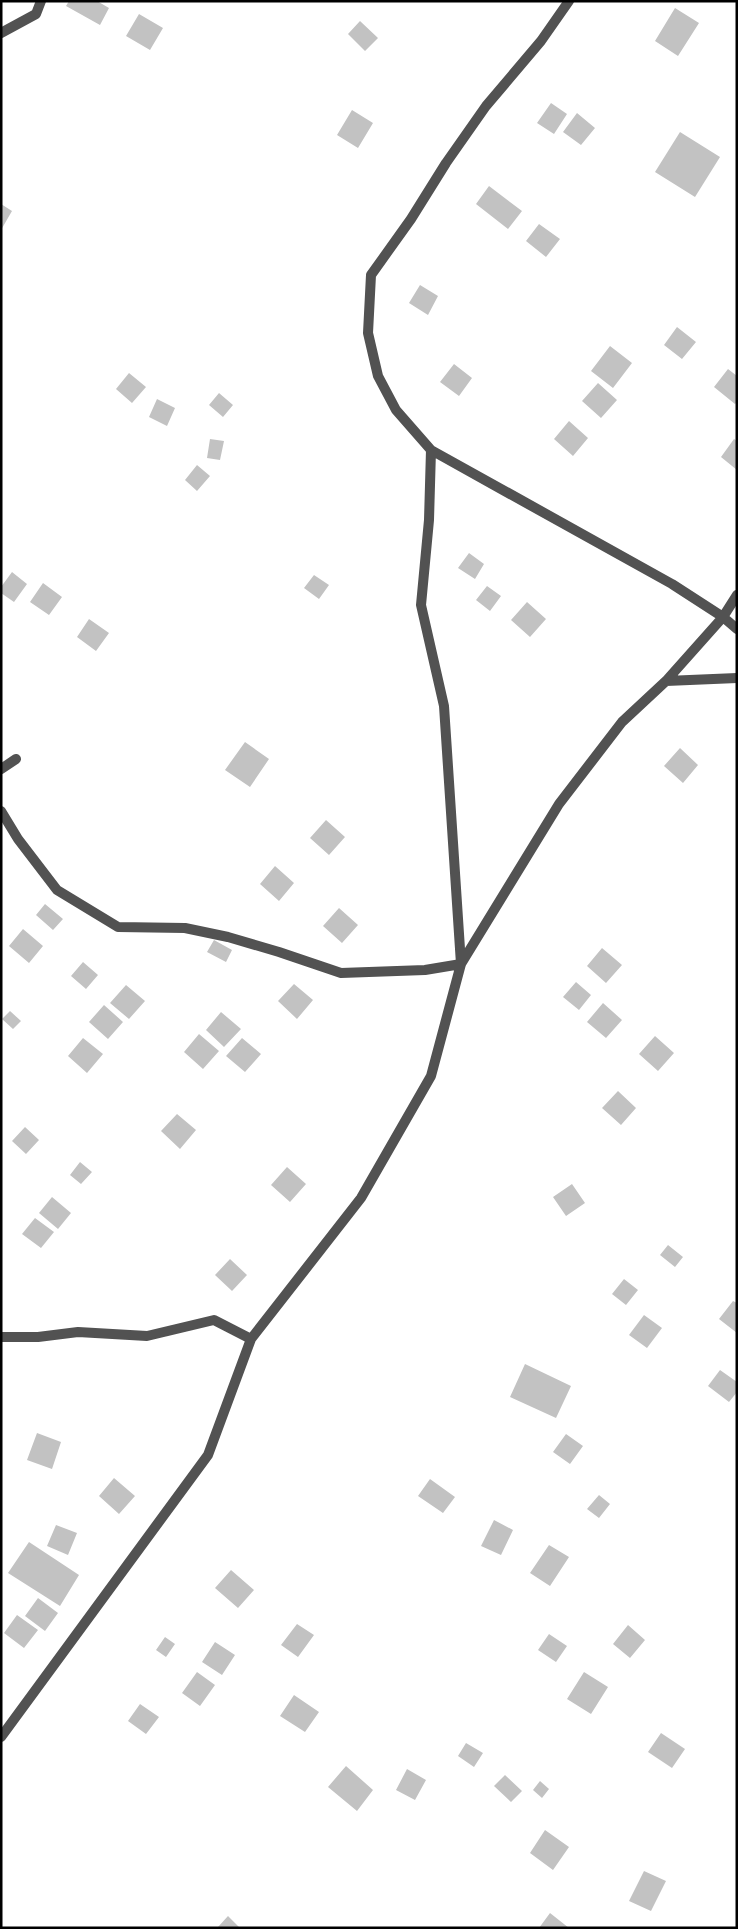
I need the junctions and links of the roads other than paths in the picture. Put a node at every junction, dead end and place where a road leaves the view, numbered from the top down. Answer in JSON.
{"nodes":[{"id":1,"x":41,"y":1,"type":"edge"},
{"id":2,"x":569,"y":1,"type":"edge"},
{"id":3,"x":1,"y":33,"type":"edge"},
{"id":4,"x":431,"y":450,"type":"junction"},
{"id":5,"x":737,"y":595,"type":"edge"},
{"id":6,"x":723,"y":617,"type":"junction"},
{"id":7,"x":737,"y":629,"type":"edge"},
{"id":8,"x":737,"y":678,"type":"edge"},
{"id":9,"x":666,"y":681,"type":"junction"},
{"id":10,"x":16,"y":759,"type":"dead end"},
{"id":11,"x":1,"y":769,"type":"edge"},
{"id":12,"x":1,"y":811,"type":"edge"},
{"id":13,"x":461,"y":964,"type":"junction"},
{"id":14,"x":1,"y":1337,"type":"edge"},
{"id":15,"x":251,"y":1339,"type":"junction"},
{"id":16,"x":1,"y":1737,"type":"edge"}],
"edges":[{"from":1,"to":3,"type":"street"},
{"from":2,"to":4,"type":"street"},
{"from":4,"to":6,"type":"street"},
{"from":4,"to":13,"type":"street"},
{"from":5,"to":6,"type":"street"},
{"from":6,"to":7,"type":"street"},
{"from":6,"to":9,"type":"street"},
{"from":8,"to":9,"type":"street"},
{"from":9,"to":13,"type":"street"},
{"from":10,"to":11,"type":"street"},
{"from":12,"to":13,"type":"street"},
{"from":13,"to":15,"type":"street"},
{"from":14,"to":15,"type":"street"},
{"from":15,"to":16,"type":"street"}]}
